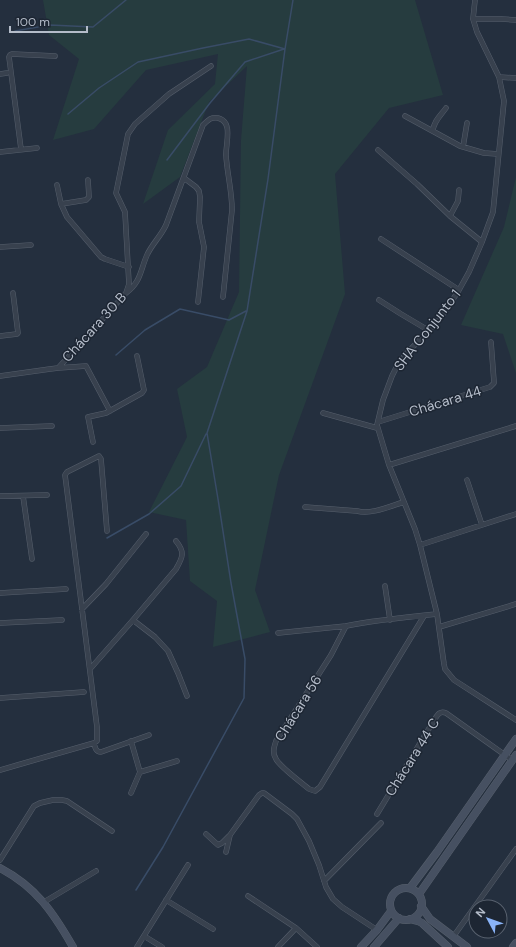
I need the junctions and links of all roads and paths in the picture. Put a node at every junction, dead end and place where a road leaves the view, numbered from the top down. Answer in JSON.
{"nodes":[{"id":1,"x":476,"y":0,"type":"edge"},
{"id":2,"x":473,"y":19,"type":"junction"},
{"id":3,"x":516,"y":20,"type":"edge"},
{"id":4,"x":55,"y":56,"type":"dead end"},
{"id":5,"x":211,"y":66,"type":"dead end"},
{"id":6,"x":6,"y":73,"type":"dead end"},
{"id":7,"x":0,"y":74,"type":"edge"},
{"id":8,"x":499,"y":77,"type":"junction"},
{"id":9,"x":516,"y":78,"type":"edge"},
{"id":10,"x":446,"y":108,"type":"dead end"},
{"id":11,"x":405,"y":116,"type":"dead end"},
{"id":12,"x":467,"y":123,"type":"dead end"},
{"id":13,"x":433,"y":131,"type":"junction"},
{"id":14,"x":463,"y":147,"type":"junction"},
{"id":15,"x":37,"y":148,"type":"dead end"},
{"id":16,"x":21,"y":149,"type":"junction"},
{"id":17,"x":378,"y":150,"type":"dead end"},
{"id":18,"x":0,"y":152,"type":"edge"},
{"id":19,"x":498,"y":154,"type":"junction"},
{"id":20,"x":184,"y":178,"type":"junction"},
{"id":21,"x":88,"y":180,"type":"dead end"},
{"id":22,"x":57,"y":185,"type":"dead end"},
{"id":23,"x":459,"y":190,"type":"dead end"},
{"id":24,"x":61,"y":204,"type":"junction"},
{"id":25,"x":450,"y":216,"type":"junction"},
{"id":26,"x":381,"y":239,"type":"dead end"},
{"id":27,"x":482,"y":242,"type":"junction"},
{"id":28,"x":31,"y":245,"type":"dead end"},
{"id":29,"x":0,"y":247,"type":"edge"},
{"id":30,"x":129,"y":267,"type":"junction"},
{"id":31,"x":459,"y":290,"type":"junction"},
{"id":32,"x":13,"y":293,"type":"dead end"},
{"id":33,"x":126,"y":294,"type":"junction"},
{"id":34,"x":223,"y":297,"type":"dead end"},
{"id":35,"x":379,"y":300,"type":"dead end"},
{"id":36,"x":198,"y":302,"type":"dead end"},
{"id":37,"x":428,"y":330,"type":"junction"},
{"id":38,"x":0,"y":336,"type":"edge"},
{"id":39,"x":491,"y":342,"type":"dead end"},
{"id":40,"x":137,"y":356,"type":"dead end"},
{"id":41,"x":58,"y":368,"type":"junction"},
{"id":42,"x":0,"y":376,"type":"edge"},
{"id":43,"x":110,"y":411,"type":"junction"},
{"id":44,"x":323,"y":413,"type":"dead end"},
{"id":45,"x":378,"y":422,"type":"junction"},
{"id":46,"x":52,"y":426,"type":"dead end"},
{"id":47,"x":516,"y":426,"type":"edge"},
{"id":48,"x":0,"y":428,"type":"edge"},
{"id":49,"x":377,"y":428,"type":"junction"},
{"id":50,"x":93,"y":442,"type":"dead end"},
{"id":51,"x":389,"y":465,"type":"junction"},
{"id":52,"x":467,"y":480,"type":"dead end"},
{"id":53,"x":47,"y":495,"type":"dead end"},
{"id":54,"x":0,"y":496,"type":"edge"},
{"id":55,"x":23,"y":496,"type":"junction"},
{"id":56,"x":404,"y":502,"type":"junction"},
{"id":57,"x":305,"y":507,"type":"dead end"},
{"id":58,"x":516,"y":514,"type":"edge"},
{"id":59,"x":482,"y":525,"type":"junction"},
{"id":60,"x":107,"y":531,"type":"dead end"},
{"id":61,"x":146,"y":534,"type":"dead end"},
{"id":62,"x":176,"y":541,"type":"dead end"},
{"id":63,"x":420,"y":545,"type":"junction"},
{"id":64,"x":32,"y":559,"type":"dead end"},
{"id":65,"x":385,"y":586,"type":"dead end"},
{"id":66,"x":66,"y":589,"type":"dead end"},
{"id":67,"x":0,"y":593,"type":"edge"},
{"id":68,"x":516,"y":604,"type":"edge"},
{"id":69,"x":82,"y":609,"type":"junction"},
{"id":70,"x":437,"y":614,"type":"junction"},
{"id":71,"x":424,"y":616,"type":"junction"},
{"id":72,"x":62,"y":620,"type":"dead end"},
{"id":73,"x":133,"y":620,"type":"junction"},
{"id":74,"x":390,"y":620,"type":"junction"},
{"id":75,"x":0,"y":623,"type":"edge"},
{"id":76,"x":346,"y":626,"type":"junction"},
{"id":77,"x":439,"y":628,"type":"junction"},
{"id":78,"x":278,"y":633,"type":"dead end"},
{"id":79,"x":90,"y":669,"type":"junction"},
{"id":80,"x":84,"y":692,"type":"dead end"},
{"id":81,"x":187,"y":696,"type":"dead end"},
{"id":82,"x":0,"y":698,"type":"edge"},
{"id":83,"x":516,"y":720,"type":"edge"},
{"id":84,"x":149,"y":735,"type":"dead end"},
{"id":85,"x":516,"y":739,"type":"edge"},
{"id":86,"x":131,"y":741,"type":"junction"},
{"id":87,"x":94,"y":743,"type":"junction"},
{"id":88,"x":504,"y":755,"type":"junction"},
{"id":89,"x":514,"y":758,"type":"edge"},
{"id":90,"x":177,"y":761,"type":"dead end"},
{"id":91,"x":0,"y":770,"type":"edge"},
{"id":92,"x":140,"y":772,"type":"junction"},
{"id":93,"x":491,"y":774,"type":"junction"},
{"id":94,"x":500,"y":779,"type":"junction"},
{"id":95,"x":131,"y":793,"type":"dead end"},
{"id":96,"x":377,"y":814,"type":"dead end"},
{"id":97,"x":381,"y":823,"type":"dead end"},
{"id":98,"x":112,"y":831,"type":"dead end"},
{"id":99,"x":206,"y":834,"type":"dead end"},
{"id":100,"x":230,"y":835,"type":"junction"},
{"id":101,"x":516,"y":849,"type":"edge"},
{"id":102,"x":226,"y":852,"type":"dead end"},
{"id":103,"x":437,"y":852,"type":"junction"},
{"id":104,"x":444,"y":858,"type":"junction"},
{"id":105,"x":0,"y":860,"type":"edge"},
{"id":106,"x":188,"y":865,"type":"dead end"},
{"id":107,"x":0,"y":868,"type":"edge"},
{"id":108,"x":96,"y":871,"type":"dead end"},
{"id":109,"x":324,"y":880,"type":"junction"},
{"id":110,"x":410,"y":888,"type":"junction"},
{"id":111,"x":419,"y":894,"type":"junction"},
{"id":112,"x":248,"y":896,"type":"dead end"},
{"id":113,"x":166,"y":900,"type":"junction"},
{"id":114,"x":44,"y":902,"type":"junction"},
{"id":115,"x":421,"y":906,"type":"junction"},
{"id":116,"x":391,"y":911,"type":"junction"},
{"id":117,"x":400,"y":918,"type":"junction"},
{"id":118,"x":410,"y":919,"type":"junction"},
{"id":119,"x":296,"y":928,"type":"junction"},
{"id":120,"x":213,"y":929,"type":"dead end"},
{"id":121,"x":377,"y":930,"type":"junction"},
{"id":122,"x":144,"y":936,"type":"junction"},
{"id":123,"x":453,"y":937,"type":"junction"},
{"id":124,"x":516,"y":943,"type":"edge"},
{"id":125,"x":73,"y":947,"type":"edge"},
{"id":126,"x":137,"y":947,"type":"edge"},
{"id":127,"x":162,"y":947,"type":"edge"},
{"id":128,"x":278,"y":947,"type":"edge"},
{"id":129,"x":317,"y":947,"type":"edge"},
{"id":130,"x":361,"y":947,"type":"edge"},
{"id":131,"x":374,"y":947,"type":"edge"},
{"id":132,"x":447,"y":947,"type":"edge"},
{"id":133,"x":467,"y":947,"type":"edge"},
{"id":134,"x":513,"y":947,"type":"edge"}],
"edges":[{"from":1,"to":2,"type":"street","name":"SHA Conjunto 1"},
{"from":2,"to":3,"type":"street"},
{"from":2,"to":8,"type":"street","name":"SHA Conjunto 1"},
{"from":4,"to":16,"type":"street"},
{"from":5,"to":30,"type":"street","name":"Chácara 30 B"},
{"from":6,"to":7,"type":"street"},
{"from":8,"to":9,"type":"street"},
{"from":8,"to":19,"type":"street","name":"SHA Conjunto 1"},
{"from":10,"to":13,"type":"street"},
{"from":11,"to":13,"type":"street"},
{"from":12,"to":14,"type":"street"},
{"from":13,"to":14,"type":"street"},
{"from":14,"to":19,"type":"street"},
{"from":15,"to":16,"type":"street"},
{"from":16,"to":18,"type":"street"},
{"from":17,"to":25,"type":"street"},
{"from":19,"to":27,"type":"street","name":"SHA Conjunto 1"},
{"from":20,"to":33,"type":"street"},
{"from":20,"to":34,"type":"street"},
{"from":20,"to":36,"type":"street"},
{"from":21,"to":24,"type":"street"},
{"from":22,"to":24,"type":"street"},
{"from":23,"to":25,"type":"street"},
{"from":24,"to":30,"type":"street"},
{"from":25,"to":27,"type":"street"},
{"from":26,"to":31,"type":"street"},
{"from":27,"to":31,"type":"street","name":"SHA Conjunto 1"},
{"from":28,"to":29,"type":"street"},
{"from":30,"to":33,"type":"street","name":"Chácara 30 B"},
{"from":31,"to":37,"type":"street","name":"SHA Conjunto 1"},
{"from":32,"to":38,"type":"street"},
{"from":33,"to":41,"type":"street","name":"Chácara 30 B"},
{"from":35,"to":37,"type":"street"},
{"from":37,"to":45,"type":"street","name":"SHA Conjunto 1"},
{"from":39,"to":45,"type":"street","name":"Chácara 44"},
{"from":40,"to":43,"type":"street"},
{"from":41,"to":42,"type":"street"},
{"from":41,"to":43,"type":"street"},
{"from":43,"to":50,"type":"street"},
{"from":44,"to":49,"type":"street"},
{"from":45,"to":49,"type":"street","name":"SHA Conjunto 1"},
{"from":46,"to":48,"type":"street"},
{"from":47,"to":51,"type":"street"},
{"from":49,"to":51,"type":"street","name":"SHA Conjunto 1"},
{"from":51,"to":56,"type":"street","name":"SHA Conjunto 1"},
{"from":52,"to":59,"type":"street"},
{"from":53,"to":55,"type":"street"},
{"from":54,"to":55,"type":"street"},
{"from":55,"to":64,"type":"street"},
{"from":56,"to":57,"type":"street"},
{"from":56,"to":63,"type":"street","name":"SHA Conjunto 1"},
{"from":58,"to":59,"type":"street"},
{"from":59,"to":63,"type":"street"},
{"from":60,"to":69,"type":"street"},
{"from":61,"to":69,"type":"street"},
{"from":62,"to":73,"type":"street"},
{"from":63,"to":70,"type":"street","name":"SHA Conjunto 1"},
{"from":65,"to":74,"type":"street"},
{"from":66,"to":67,"type":"street"},
{"from":68,"to":77,"type":"street"},
{"from":69,"to":79,"type":"street"},
{"from":70,"to":71,"type":"street"},
{"from":70,"to":77,"type":"street","name":"SHA Conjunto 1"},
{"from":71,"to":74,"type":"street"},
{"from":71,"to":76,"type":"street","name":"Chácara 56"},
{"from":72,"to":75,"type":"street"},
{"from":73,"to":79,"type":"street"},
{"from":73,"to":81,"type":"street"},
{"from":74,"to":76,"type":"street"},
{"from":76,"to":78,"type":"street"},
{"from":77,"to":83,"type":"street","name":"SHA Conjunto 1"},
{"from":79,"to":87,"type":"street"},
{"from":80,"to":82,"type":"street"},
{"from":84,"to":86,"type":"street"},
{"from":85,"to":88,"type":"street"},
{"from":86,"to":87,"type":"street"},
{"from":86,"to":92,"type":"street"},
{"from":87,"to":91,"type":"street"},
{"from":88,"to":89,"type":"street","name":"Chácara 44 C"},
{"from":88,"to":93,"type":"street"},
{"from":88,"to":96,"type":"street","name":"Chácara 44 C"},
{"from":89,"to":94,"type":"street"},
{"from":90,"to":92,"type":"street"},
{"from":92,"to":95,"type":"street"},
{"from":93,"to":94,"type":"street"},
{"from":93,"to":103,"type":"street"},
{"from":94,"to":104,"type":"street"},
{"from":97,"to":109,"type":"street"},
{"from":98,"to":105,"type":"street"},
{"from":99,"to":100,"type":"street"},
{"from":100,"to":102,"type":"street"},
{"from":100,"to":109,"type":"street"},
{"from":101,"to":123,"type":"street"},
{"from":103,"to":104,"type":"street"},
{"from":103,"to":110,"type":"street"},
{"from":104,"to":111,"type":"street"},
{"from":106,"to":113,"type":"street"},
{"from":107,"to":114,"type":"street"},
{"from":108,"to":114,"type":"street"},
{"from":109,"to":121,"type":"street"},
{"from":110,"to":111,"type":"street"},
{"from":110,"to":116,"type":"street"},
{"from":111,"to":115,"type":"street"},
{"from":112,"to":119,"type":"street"},
{"from":113,"to":120,"type":"street"},
{"from":113,"to":122,"type":"street"},
{"from":114,"to":125,"type":"street"},
{"from":115,"to":118,"type":"street"},
{"from":115,"to":123,"type":"street"},
{"from":116,"to":117,"type":"street"},
{"from":116,"to":121,"type":"street"},
{"from":117,"to":118,"type":"street"},
{"from":117,"to":131,"type":"street"},
{"from":118,"to":132,"type":"street"},
{"from":119,"to":128,"type":"street"},
{"from":119,"to":129,"type":"street"},
{"from":121,"to":130,"type":"street"},
{"from":122,"to":126,"type":"street"},
{"from":122,"to":127,"type":"street"},
{"from":123,"to":133,"type":"street"},
{"from":124,"to":134,"type":"street"}]}
